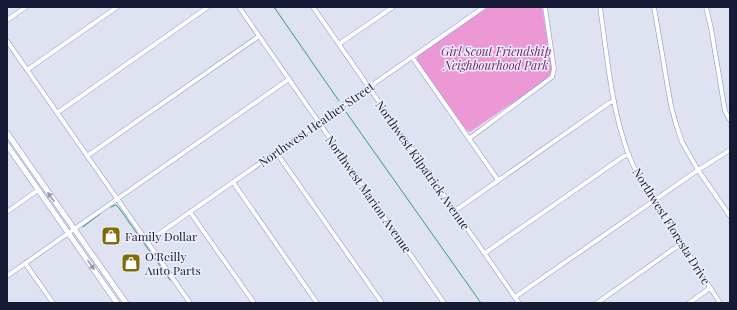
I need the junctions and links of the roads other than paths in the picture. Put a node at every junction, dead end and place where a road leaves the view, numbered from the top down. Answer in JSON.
{"nodes":[{"id":1,"x":26,"y":7,"type":"edge"},
{"id":2,"x":117,"y":7,"type":"edge"},
{"id":3,"x":208,"y":7,"type":"edge"},
{"id":4,"x":239,"y":7,"type":"edge"},
{"id":5,"x":313,"y":7,"type":"edge"},
{"id":6,"x":393,"y":7,"type":"edge"},
{"id":7,"x":484,"y":7,"type":"edge"},
{"id":8,"x":544,"y":7,"type":"edge"},
{"id":9,"x":600,"y":7,"type":"edge"},
{"id":10,"x":654,"y":7,"type":"edge"},
{"id":11,"x":706,"y":7,"type":"edge"},
{"id":12,"x":7,"y":20,"type":"edge"},
{"id":13,"x":259,"y":36,"type":"junction"},
{"id":14,"x":7,"y":41,"type":"edge"},
{"id":15,"x":339,"y":44,"type":"junction"},
{"id":16,"x":412,"y":57,"type":"junction"},
{"id":17,"x":27,"y":70,"type":"junction"},
{"id":18,"x":289,"y":79,"type":"junction"},
{"id":19,"x":369,"y":87,"type":"junction"},
{"id":20,"x":614,"y":100,"type":"junction"},
{"id":21,"x":57,"y":113,"type":"junction"},
{"id":22,"x":730,"y":120,"type":"edge"},
{"id":23,"x":319,"y":122,"type":"junction"},
{"id":24,"x":7,"y":133,"type":"edge"},
{"id":25,"x":470,"y":138,"type":"junction"},
{"id":26,"x":7,"y":146,"type":"edge"},
{"id":27,"x":730,"y":150,"type":"edge"},
{"id":28,"x":276,"y":152,"type":"junction"},
{"id":29,"x":629,"y":154,"type":"junction"},
{"id":30,"x":87,"y":156,"type":"junction"},
{"id":31,"x":698,"y":170,"type":"junction"},
{"id":32,"x":498,"y":180,"type":"junction"},
{"id":33,"x":233,"y":182,"type":"junction"},
{"id":34,"x":38,"y":190,"type":"junction"},
{"id":35,"x":117,"y":199,"type":"junction"},
{"id":36,"x":654,"y":200,"type":"junction"},
{"id":37,"x":456,"y":210,"type":"junction"},
{"id":38,"x":7,"y":212,"type":"edge"},
{"id":39,"x":190,"y":212,"type":"junction"},
{"id":40,"x":730,"y":216,"type":"edge"},
{"id":41,"x":73,"y":229,"type":"junction"},
{"id":42,"x":68,"y":233,"type":"junction"},
{"id":43,"x":148,"y":242,"type":"junction"},
{"id":44,"x":682,"y":243,"type":"junction"},
{"id":45,"x":486,"y":253,"type":"junction"},
{"id":46,"x":25,"y":263,"type":"junction"},
{"id":47,"x":7,"y":276,"type":"edge"},
{"id":48,"x":710,"y":288,"type":"junction"},
{"id":49,"x":515,"y":297,"type":"junction"},
{"id":50,"x":53,"y":303,"type":"edge"},
{"id":51,"x":117,"y":303,"type":"edge"},
{"id":52,"x":126,"y":303,"type":"edge"},
{"id":53,"x":190,"y":303,"type":"edge"},
{"id":54,"x":254,"y":303,"type":"edge"},
{"id":55,"x":317,"y":303,"type":"edge"},
{"id":56,"x":382,"y":303,"type":"edge"},
{"id":57,"x":444,"y":303,"type":"edge"},
{"id":58,"x":520,"y":303,"type":"edge"},
{"id":59,"x":597,"y":303,"type":"edge"},
{"id":60,"x":688,"y":303,"type":"edge"},
{"id":61,"x":720,"y":303,"type":"edge"}],
"edges":[{"from":1,"to":12,"type":"street"},
{"from":2,"to":17,"type":"street"},
{"from":3,"to":21,"type":"street"},
{"from":4,"to":13,"type":"street","name":"Northwest Marion Avenue"},
{"from":5,"to":15,"type":"street","name":"Northwest Kilpatrick Avenue"},
{"from":6,"to":15,"type":"street"},
{"from":7,"to":16,"type":"street","name":"Northwest Heather Street"},
{"from":8,"to":25,"type":"street"},
{"from":9,"to":20,"type":"street","name":"Northwest Floresta Drive"},
{"from":10,"to":31,"type":"street"},
{"from":11,"to":22,"type":"street"},
{"from":13,"to":18,"type":"street","name":"Northwest Marion Avenue"},
{"from":13,"to":30,"type":"street"},
{"from":14,"to":17,"type":"street"},
{"from":15,"to":19,"type":"street","name":"Northwest Kilpatrick Avenue"},
{"from":16,"to":19,"type":"street","name":"Northwest Heather Street"},
{"from":16,"to":25,"type":"street"},
{"from":17,"to":21,"type":"street"},
{"from":18,"to":23,"type":"street","name":"Northwest Marion Avenue"},
{"from":18,"to":35,"type":"street"},
{"from":19,"to":23,"type":"street","name":"Northwest Heather Street"},
{"from":19,"to":37,"type":"street","name":"Northwest Kilpatrick Avenue"},
{"from":20,"to":29,"type":"street","name":"Northwest Floresta Drive"},
{"from":20,"to":32,"type":"street"},
{"from":21,"to":30,"type":"street"},
{"from":23,"to":28,"type":"street","name":"Northwest Heather Street"},
{"from":23,"to":57,"type":"street","name":"Northwest Marion Avenue"},
{"from":41,"to":24,"type":"main road","one_way":true},
{"from":25,"to":32,"type":"street"},
{"from":26,"to":34,"type":"main road"},
{"from":27,"to":31,"type":"street"},
{"from":28,"to":33,"type":"street","name":"Northwest Heather Street"},
{"from":28,"to":56,"type":"street"},
{"from":29,"to":36,"type":"street","name":"Northwest Floresta Drive"},
{"from":29,"to":45,"type":"street"},
{"from":30,"to":35,"type":"street"},
{"from":31,"to":36,"type":"street"},
{"from":31,"to":40,"type":"street"},
{"from":32,"to":37,"type":"street"},
{"from":33,"to":39,"type":"street","name":"Northwest Heather Street"},
{"from":33,"to":55,"type":"street"},
{"from":34,"to":38,"type":"street"},
{"from":34,"to":42,"type":"main road"},
{"from":35,"to":41,"type":"street"},
{"from":35,"to":43,"type":"street"},
{"from":36,"to":44,"type":"street","name":"Northwest Floresta Drive"},
{"from":36,"to":49,"type":"street"},
{"from":37,"to":45,"type":"street","name":"Northwest Kilpatrick Avenue"},
{"from":39,"to":43,"type":"street","name":"Northwest Heather Street"},
{"from":39,"to":54,"type":"street"},
{"from":41,"to":42,"type":"street"},
{"from":41,"to":52,"type":"main road"},
{"from":42,"to":46,"type":"street"},
{"from":42,"to":51,"type":"main road","one_way":true},
{"from":43,"to":53,"type":"street"},
{"from":44,"to":48,"type":"street","name":"Northwest Floresta Drive"},
{"from":44,"to":59,"type":"street"},
{"from":45,"to":49,"type":"street","name":"Northwest Kilpatrick Avenue"},
{"from":46,"to":47,"type":"street"},
{"from":46,"to":50,"type":"street"},
{"from":48,"to":60,"type":"street"},
{"from":48,"to":61,"type":"street","name":"Northwest Floresta Drive"},
{"from":49,"to":58,"type":"street","name":"Northwest Kilpatrick Avenue"}]}
